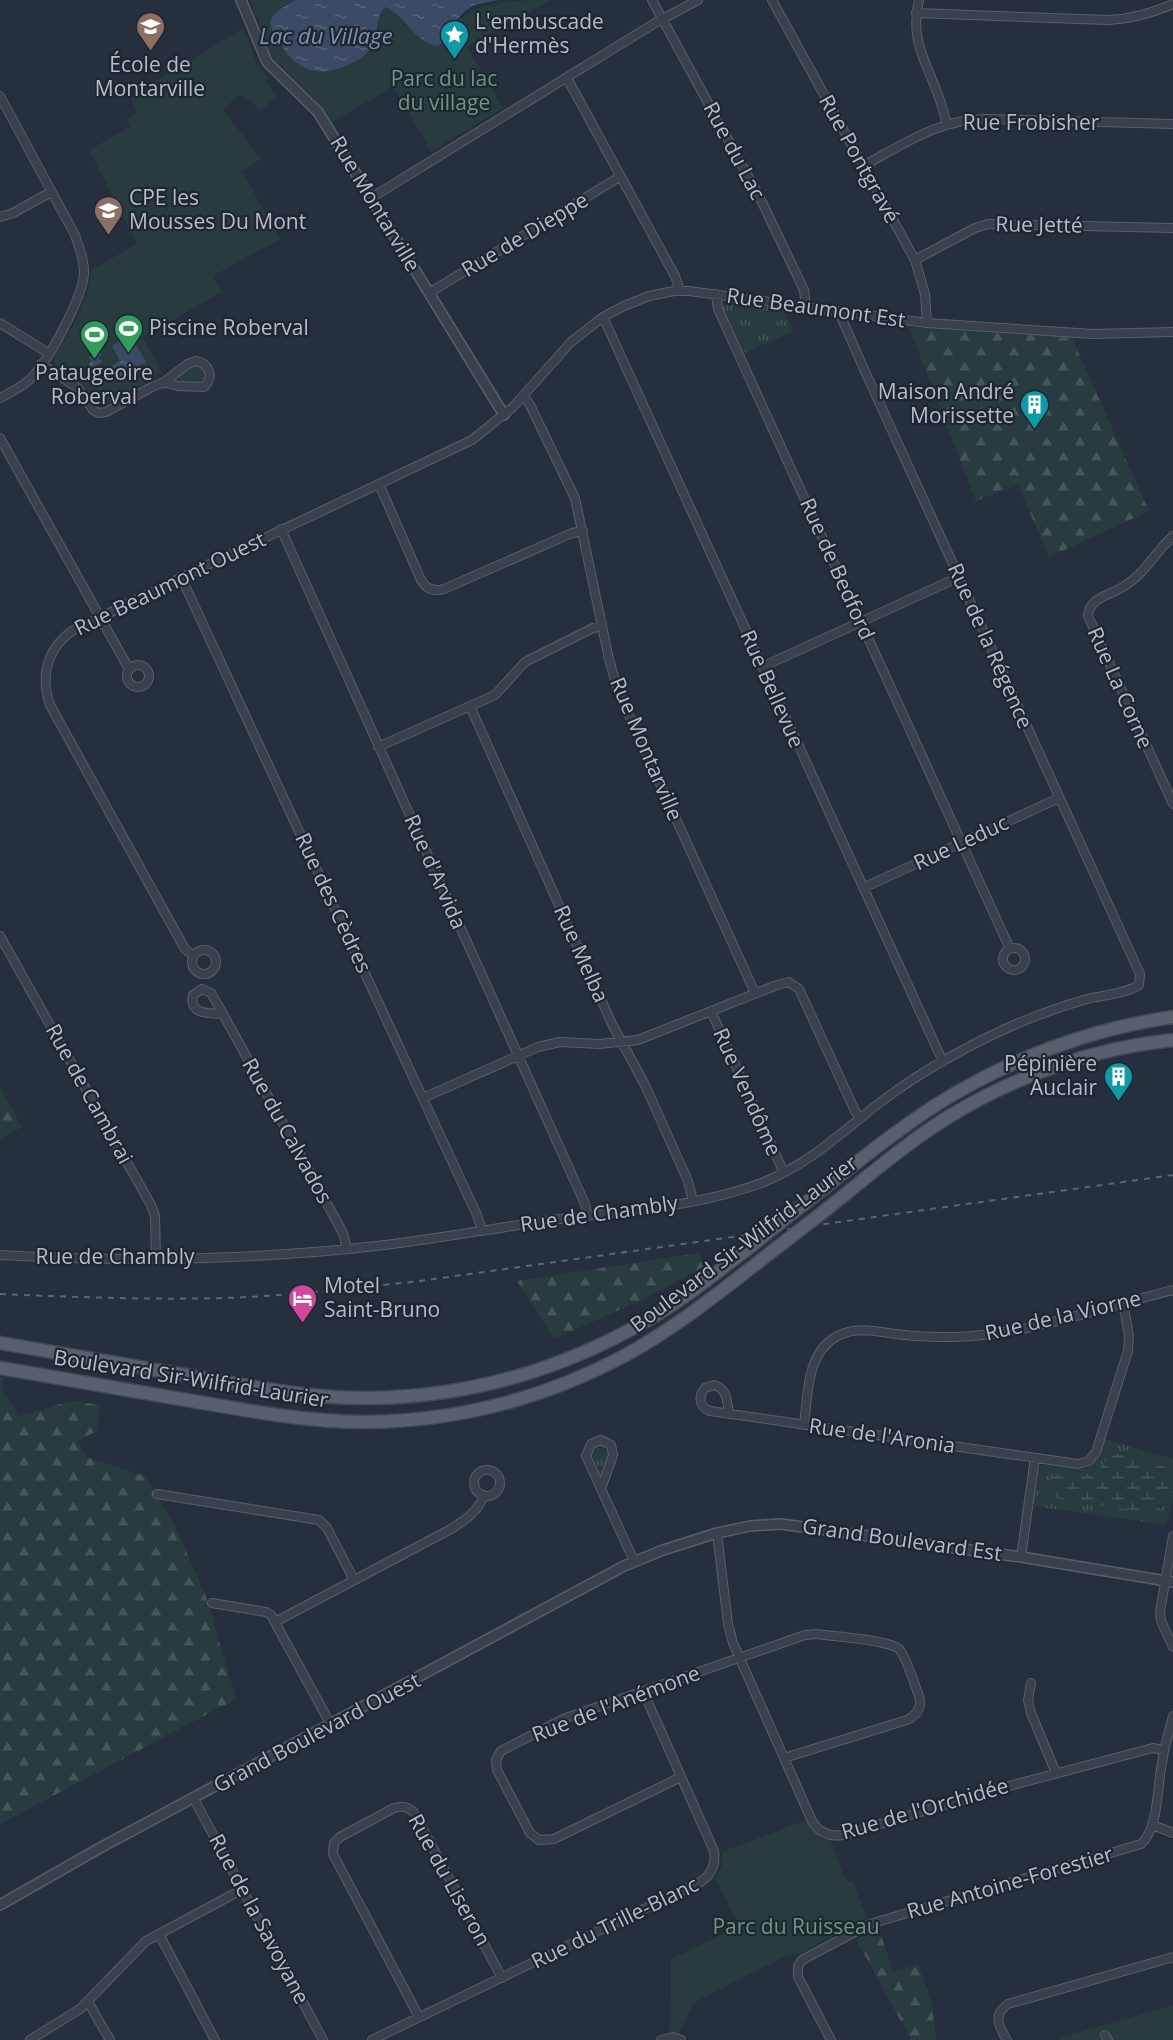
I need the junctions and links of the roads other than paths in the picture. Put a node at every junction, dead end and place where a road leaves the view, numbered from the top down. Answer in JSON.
{"nodes":[{"id":1,"x":242,"y":0,"type":"edge"},
{"id":2,"x":652,"y":0,"type":"edge"},
{"id":3,"x":698,"y":0,"type":"edge"},
{"id":4,"x":771,"y":0,"type":"edge"},
{"id":5,"x":919,"y":0,"type":"edge"},
{"id":6,"x":1173,"y":4,"type":"edge"},
{"id":7,"x":916,"y":13,"type":"junction"},
{"id":8,"x":662,"y":19,"type":"junction"},
{"id":9,"x":567,"y":78,"type":"junction"},
{"id":10,"x":0,"y":96,"type":"edge"},
{"id":11,"x":947,"y":124,"type":"junction"},
{"id":12,"x":1173,"y":124,"type":"edge"},
{"id":13,"x":863,"y":166,"type":"junction"},
{"id":14,"x":621,"y":176,"type":"junction"},
{"id":15,"x":51,"y":192,"type":"junction"},
{"id":16,"x":371,"y":198,"type":"junction"},
{"id":17,"x":0,"y":217,"type":"edge"},
{"id":18,"x":1173,"y":228,"type":"edge"},
{"id":19,"x":915,"y":260,"type":"junction"},
{"id":20,"x":680,"y":291,"type":"junction"},
{"id":21,"x":429,"y":293,"type":"junction"},
{"id":22,"x":716,"y":294,"type":"junction"},
{"id":23,"x":806,"y":306,"type":"junction"},
{"id":24,"x":842,"y":311,"type":"junction"},
{"id":25,"x":603,"y":317,"type":"junction"},
{"id":26,"x":0,"y":323,"type":"edge"},
{"id":27,"x":927,"y":323,"type":"junction"},
{"id":28,"x":1173,"y":332,"type":"edge"},
{"id":29,"x":48,"y":353,"type":"junction"},
{"id":30,"x":41,"y":363,"type":"junction"},
{"id":31,"x":164,"y":382,"type":"junction"},
{"id":32,"x":524,"y":397,"type":"junction"},
{"id":33,"x":0,"y":398,"type":"edge"},
{"id":34,"x":504,"y":415,"type":"junction"},
{"id":35,"x":0,"y":438,"type":"edge"},
{"id":36,"x":379,"y":484,"type":"junction"},
{"id":37,"x":281,"y":530,"type":"junction"},
{"id":38,"x":583,"y":531,"type":"junction"},
{"id":39,"x":1171,"y":538,"type":"edge"},
{"id":40,"x":1173,"y":550,"type":"edge"},
{"id":41,"x":181,"y":577,"type":"junction"},
{"id":42,"x":959,"y":578,"type":"junction"},
{"id":43,"x":100,"y":617,"type":"junction"},
{"id":44,"x":861,"y":622,"type":"junction"},
{"id":45,"x":602,"y":626,"type":"junction"},
{"id":46,"x":762,"y":667,"type":"junction"},
{"id":47,"x":129,"y":669,"type":"dead end"},
{"id":48,"x":470,"y":706,"type":"junction"},
{"id":49,"x":378,"y":747,"type":"junction"},
{"id":50,"x":1059,"y":798,"type":"junction"},
{"id":51,"x":1173,"y":804,"type":"edge"},
{"id":52,"x":961,"y":843,"type":"junction"},
{"id":53,"x":863,"y":888,"type":"junction"},
{"id":54,"x":0,"y":936,"type":"edge"},
{"id":55,"x":1010,"y":949,"type":"dead end"},
{"id":56,"x":194,"y":956,"type":"dead end"},
{"id":57,"x":1141,"y":981,"type":"joint"},
{"id":58,"x":754,"y":993,"type":"junction"},
{"id":59,"x":711,"y":1011,"type":"junction"},
{"id":60,"x":223,"y":1014,"type":"dead end"},
{"id":61,"x":1173,"y":1017,"type":"edge"},
{"id":62,"x":1173,"y":1040,"type":"edge"},
{"id":63,"x":622,"y":1042,"type":"junction"},
{"id":64,"x":517,"y":1055,"type":"junction"},
{"id":65,"x":943,"y":1062,"type":"junction"},
{"id":66,"x":423,"y":1098,"type":"junction"},
{"id":67,"x":861,"y":1119,"type":"junction"},
{"id":68,"x":784,"y":1173,"type":"junction"},
{"id":69,"x":693,"y":1201,"type":"junction"},
{"id":70,"x":587,"y":1215,"type":"junction"},
{"id":71,"x":482,"y":1230,"type":"junction"},
{"id":72,"x":347,"y":1249,"type":"junction"},
{"id":73,"x":0,"y":1255,"type":"edge"},
{"id":74,"x":156,"y":1258,"type":"junction"},
{"id":75,"x":1173,"y":1290,"type":"edge"},
{"id":76,"x":1123,"y":1302,"type":"junction"},
{"id":77,"x":0,"y":1343,"type":"edge"},
{"id":78,"x":0,"y":1368,"type":"edge"},
{"id":79,"x":729,"y":1414,"type":"dead end"},
{"id":80,"x":804,"y":1425,"type":"junction"},
{"id":81,"x":1035,"y":1458,"type":"junction"},
{"id":82,"x":602,"y":1489,"type":"junction"},
{"id":83,"x":157,"y":1494,"type":"dead end"},
{"id":84,"x":484,"y":1495,"type":"dead end"},
{"id":85,"x":717,"y":1533,"type":"junction"},
{"id":86,"x":1173,"y":1536,"type":"edge"},
{"id":87,"x":1021,"y":1557,"type":"junction"},
{"id":88,"x":634,"y":1561,"type":"junction"},
{"id":89,"x":354,"y":1580,"type":"junction"},
{"id":90,"x":1169,"y":1582,"type":"edge"},
{"id":91,"x":212,"y":1603,"type":"dead end"},
{"id":92,"x":275,"y":1622,"type":"junction"},
{"id":93,"x":1173,"y":1647,"type":"edge"},
{"id":94,"x":740,"y":1657,"type":"junction"},
{"id":95,"x":1031,"y":1683,"type":"dead end"},
{"id":96,"x":643,"y":1690,"type":"junction"},
{"id":97,"x":1173,"y":1716,"type":"edge"},
{"id":98,"x":331,"y":1725,"type":"junction"},
{"id":99,"x":1164,"y":1750,"type":"junction"},
{"id":100,"x":784,"y":1758,"type":"junction"},
{"id":101,"x":1056,"y":1773,"type":"junction"},
{"id":102,"x":681,"y":1777,"type":"junction"},
{"id":103,"x":194,"y":1799,"type":"junction"},
{"id":104,"x":1153,"y":1825,"type":"junction"},
{"id":105,"x":1173,"y":1833,"type":"edge"},
{"id":106,"x":243,"y":1889,"type":"junction"},
{"id":107,"x":0,"y":1905,"type":"edge"},
{"id":108,"x":159,"y":1934,"type":"junction"},
{"id":109,"x":1173,"y":1957,"type":"edge"},
{"id":110,"x":502,"y":1978,"type":"junction"},
{"id":111,"x":88,"y":2002,"type":"junction"},
{"id":112,"x":419,"y":2017,"type":"junction"},
{"id":113,"x":30,"y":2040,"type":"edge"},
{"id":114,"x":110,"y":2040,"type":"edge"},
{"id":115,"x":215,"y":2040,"type":"edge"},
{"id":116,"x":323,"y":2040,"type":"edge"},
{"id":117,"x":372,"y":2040,"type":"edge"},
{"id":118,"x":661,"y":2040,"type":"edge"},
{"id":119,"x":681,"y":2040,"type":"edge"},
{"id":120,"x":831,"y":2040,"type":"edge"},
{"id":121,"x":1007,"y":2040,"type":"edge"}],
"edges":[{"from":1,"to":16,"type":"street","name":"Rue Montarville"},
{"from":2,"to":8,"type":"street","name":"Rue du Lac"},
{"from":3,"to":8,"type":"street"},
{"from":4,"to":13,"type":"street","name":"Rue Pontgravé"},
{"from":5,"to":7,"type":"street"},
{"from":6,"to":7,"type":"street"},
{"from":7,"to":11,"type":"street"},
{"from":8,"to":9,"type":"street"},
{"from":8,"to":23,"type":"street","name":"Rue du Lac"},
{"from":9,"to":14,"type":"street"},
{"from":9,"to":16,"type":"street"},
{"from":10,"to":15,"type":"street"},
{"from":11,"to":12,"type":"street","name":"Rue Frobisher"},
{"from":11,"to":13,"type":"street","name":"Rue Frobisher"},
{"from":13,"to":19,"type":"street","name":"Rue Pontgravé"},
{"from":14,"to":20,"type":"street"},
{"from":14,"to":21,"type":"street","name":"Rue de Dieppe"},
{"from":15,"to":17,"type":"street"},
{"from":15,"to":29,"type":"street"},
{"from":16,"to":21,"type":"street","name":"Rue Montarville"},
{"from":18,"to":19,"type":"street","name":"Rue Jetté"},
{"from":19,"to":27,"type":"street","name":"Rue Pontgravé"},
{"from":20,"to":22,"type":"street","name":"Rue Beaumont Est"},
{"from":20,"to":25,"type":"street","name":"Rue Beaumont Est"},
{"from":21,"to":34,"type":"street","name":"Rue Montarville"},
{"from":22,"to":23,"type":"street","name":"Rue Beaumont Est"},
{"from":22,"to":44,"type":"street","name":"Rue de Bedford"},
{"from":23,"to":24,"type":"street","name":"Rue Beaumont Est"},
{"from":24,"to":27,"type":"street","name":"Rue Beaumont Est"},
{"from":24,"to":42,"type":"street","name":"Rue de la Régence"},
{"from":25,"to":32,"type":"street","name":"Rue Beaumont Est"},
{"from":25,"to":46,"type":"street","name":"Rue Bellevue"},
{"from":26,"to":29,"type":"street"},
{"from":27,"to":28,"type":"street","name":"Rue Beaumont Est"},
{"from":29,"to":30,"type":"street"},
{"from":30,"to":31,"type":"street"},
{"from":30,"to":33,"type":"street"},
{"from":31,"to":31,"type":"street"},
{"from":32,"to":34,"type":"street","name":"Rue Beaumont Est"},
{"from":32,"to":38,"type":"street","name":"Rue Montarville"},
{"from":34,"to":36,"type":"street","name":"Rue Beaumont Ouest"},
{"from":35,"to":43,"type":"street"},
{"from":36,"to":37,"type":"street","name":"Rue Beaumont Ouest"},
{"from":36,"to":38,"type":"street"},
{"from":37,"to":41,"type":"street","name":"Rue Beaumont Ouest"},
{"from":37,"to":49,"type":"street","name":"Rue d'Arvida"},
{"from":38,"to":45,"type":"street","name":"Rue Montarville"},
{"from":39,"to":40,"type":"street"},
{"from":39,"to":51,"type":"street","name":"Rue La Corne"},
{"from":41,"to":43,"type":"street","name":"Rue Beaumont Ouest"},
{"from":41,"to":66,"type":"street","name":"Rue des Cèdres"},
{"from":42,"to":44,"type":"street"},
{"from":42,"to":50,"type":"street","name":"Rue de la Régence"},
{"from":43,"to":47,"type":"street"},
{"from":43,"to":56,"type":"street","name":"Rue Beaumont Ouest"},
{"from":44,"to":46,"type":"street"},
{"from":44,"to":52,"type":"street","name":"Rue de Bedford"},
{"from":45,"to":48,"type":"street"},
{"from":45,"to":58,"type":"street","name":"Rue Montarville"},
{"from":46,"to":53,"type":"street","name":"Rue Bellevue"},
{"from":48,"to":49,"type":"street"},
{"from":48,"to":63,"type":"street","name":"Rue Melba"},
{"from":49,"to":64,"type":"street","name":"Rue d'Arvida"},
{"from":50,"to":52,"type":"street","name":"Rue Leduc"},
{"from":50,"to":57,"type":"street","name":"Rue de la Régence"},
{"from":52,"to":53,"type":"street","name":"Rue Leduc"},
{"from":52,"to":55,"type":"street","name":"Rue de Bedford"},
{"from":53,"to":65,"type":"street","name":"Rue Bellevue"},
{"from":54,"to":74,"type":"street","name":"Rue de Cambrai"},
{"from":57,"to":65,"type":"street","name":"Rue de Chambly"},
{"from":58,"to":59,"type":"street"},
{"from":58,"to":67,"type":"street"},
{"from":59,"to":63,"type":"street"},
{"from":59,"to":68,"type":"street","name":"Rue Vendôme"},
{"from":60,"to":72,"type":"street","name":"Rue du Calvados"},
{"from":61,"to":77,"type":"main road","name":"Boulevard Sir-Wilfrid-Laurier","bridge":true},
{"from":62,"to":78,"type":"main road","name":"Boulevard Sir-Wilfrid-Laurier","bridge":true},
{"from":63,"to":64,"type":"street"},
{"from":63,"to":69,"type":"street","name":"Rue Melba"},
{"from":64,"to":66,"type":"street"},
{"from":64,"to":70,"type":"street","name":"Rue d'Arvida"},
{"from":65,"to":67,"type":"street","name":"Rue de Chambly"},
{"from":66,"to":71,"type":"street","name":"Rue des Cèdres"},
{"from":67,"to":68,"type":"street","name":"Rue de Chambly"},
{"from":68,"to":69,"type":"street","name":"Rue de Chambly"},
{"from":69,"to":70,"type":"street","name":"Rue de Chambly"},
{"from":70,"to":71,"type":"street","name":"Rue de Chambly"},
{"from":71,"to":72,"type":"street","name":"Rue de Chambly"},
{"from":72,"to":74,"type":"street","name":"Rue de Chambly"},
{"from":73,"to":74,"type":"street","name":"Rue de Chambly"},
{"from":75,"to":76,"type":"street","name":"Rue de la Viorne"},
{"from":76,"to":80,"type":"street","name":"Rue de la Viorne"},
{"from":76,"to":81,"type":"street","name":"Rue de l'Aronia"},
{"from":79,"to":80,"type":"street","name":"Rue de l'Aronia"},
{"from":80,"to":81,"type":"street","name":"Rue de l'Aronia"},
{"from":81,"to":87,"type":"street"},
{"from":82,"to":82,"type":"street"},
{"from":82,"to":88,"type":"street"},
{"from":83,"to":89,"type":"street"},
{"from":84,"to":89,"type":"street"},
{"from":85,"to":87,"type":"street","name":"Grand Boulevard Est"},
{"from":85,"to":88,"type":"street","name":"Grand Boulevard Est"},
{"from":85,"to":94,"type":"street","name":"Rue de l'Orchidée"},
{"from":86,"to":90,"type":"street"},
{"from":87,"to":90,"type":"street","name":"Grand Boulevard Est"},
{"from":88,"to":98,"type":"street","name":"Grand Boulevard Ouest"},
{"from":89,"to":92,"type":"street"},
{"from":90,"to":93,"type":"street"},
{"from":91,"to":92,"type":"street"},
{"from":92,"to":98,"type":"street"},
{"from":94,"to":96,"type":"street","name":"Rue de l'Anémone"},
{"from":94,"to":100,"type":"street","name":"Rue de l'Orchidée"},
{"from":94,"to":100,"type":"street","name":"Rue de l'Anémone"},
{"from":95,"to":101,"type":"street"},
{"from":96,"to":102,"type":"street","name":"Rue du Trille-Blanc"},
{"from":96,"to":102,"type":"street","name":"Rue de l'Anémone"},
{"from":97,"to":99,"type":"street"},
{"from":98,"to":103,"type":"street","name":"Grand Boulevard Ouest"},
{"from":99,"to":101,"type":"street","name":"Rue de l'Orchidée"},
{"from":99,"to":104,"type":"street"},
{"from":100,"to":101,"type":"street","name":"Rue de l'Orchidée"},
{"from":102,"to":110,"type":"street","name":"Rue du Trille-Blanc"},
{"from":103,"to":106,"type":"street","name":"Rue de la Savoyane"},
{"from":103,"to":107,"type":"street","name":"Grand Boulevard Ouest"},
{"from":104,"to":105,"type":"street"},
{"from":104,"to":120,"type":"street","name":"Rue Antoine-Forestier"},
{"from":106,"to":108,"type":"street"},
{"from":106,"to":116,"type":"street","name":"Rue de la Savoyane"},
{"from":108,"to":111,"type":"street"},
{"from":108,"to":115,"type":"street"},
{"from":109,"to":121,"type":"street"},
{"from":110,"to":112,"type":"street","name":"Rue du Trille-Blanc"},
{"from":110,"to":112,"type":"street","name":"Rue du Liseron"},
{"from":111,"to":113,"type":"street"},
{"from":111,"to":114,"type":"street"},
{"from":112,"to":117,"type":"street","name":"Rue du Trille-Blanc"},
{"from":118,"to":119,"type":"street"}]}
